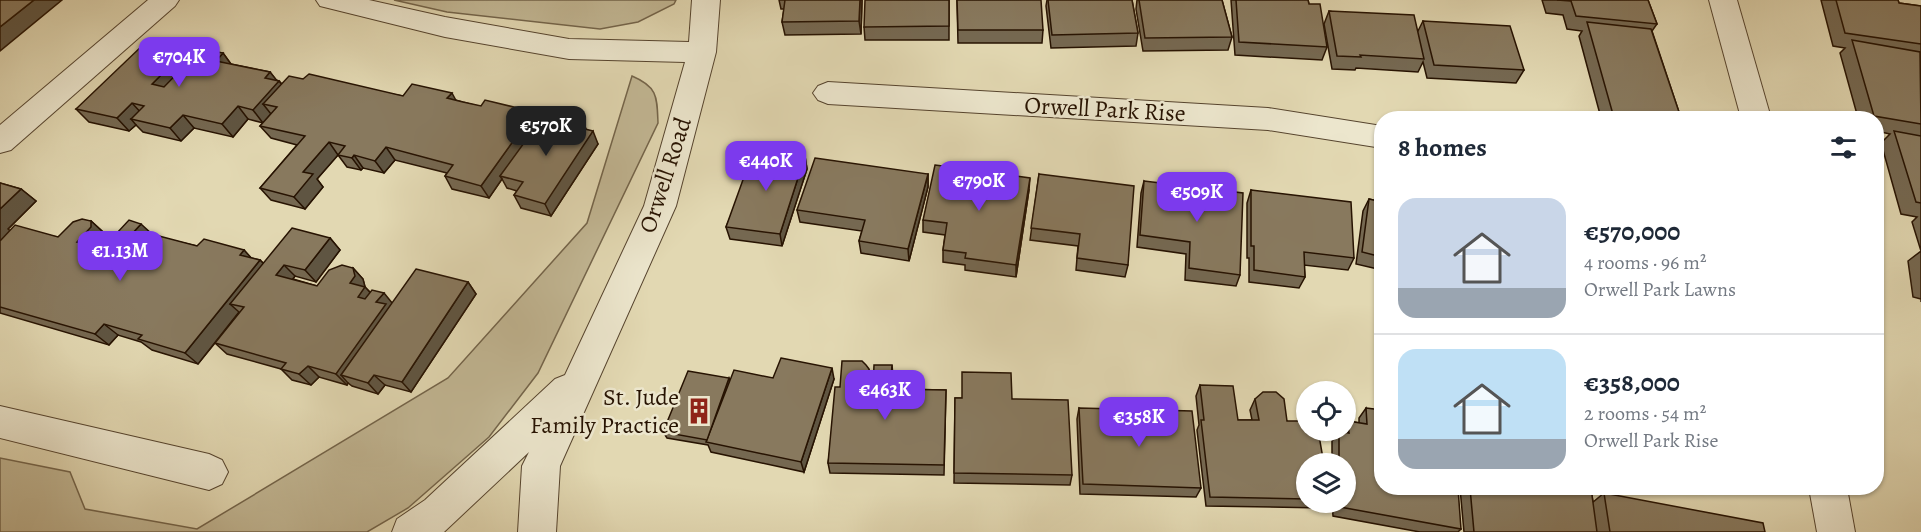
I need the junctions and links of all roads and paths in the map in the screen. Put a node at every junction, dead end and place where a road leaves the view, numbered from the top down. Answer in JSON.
{"nodes":[{"id":1,"x":165,"y":0,"type":"edge"},
{"id":2,"x":330,"y":0,"type":"edge"},
{"id":3,"x":706,"y":0,"type":"edge"},
{"id":4,"x":1723,"y":0,"type":"edge"},
{"id":5,"x":702,"y":52,"type":"junction"},
{"id":6,"x":828,"y":93,"type":"dead end"},
{"id":7,"x":1754,"y":111,"type":"edge"},
{"id":8,"x":1374,"y":136,"type":"edge"},
{"id":9,"x":0,"y":142,"type":"edge"},
{"id":10,"x":582,"y":376,"type":"junction"},
{"id":11,"x":0,"y":422,"type":"edge"},
{"id":12,"x":209,"y":472,"type":"dead end"},
{"id":13,"x":1829,"y":495,"type":"edge"},
{"id":14,"x":411,"y":532,"type":"edge"},
{"id":15,"x":537,"y":532,"type":"edge"},
{"id":16,"x":1836,"y":532,"type":"edge"}],
"edges":[{"from":1,"to":9,"type":"street"},
{"from":2,"to":5,"type":"street"},
{"from":3,"to":5,"type":"street","name":"Orwell Road"},
{"from":4,"to":7,"type":"street"},
{"from":5,"to":10,"type":"street","name":"Orwell Road"},
{"from":6,"to":8,"type":"street","name":"Orwell Park Rise"},
{"from":10,"to":14,"type":"street","name":"Orwell Road"},
{"from":10,"to":15,"type":"street","name":"Orwell Road"},
{"from":11,"to":12,"type":"street"},
{"from":13,"to":16,"type":"street"}]}
